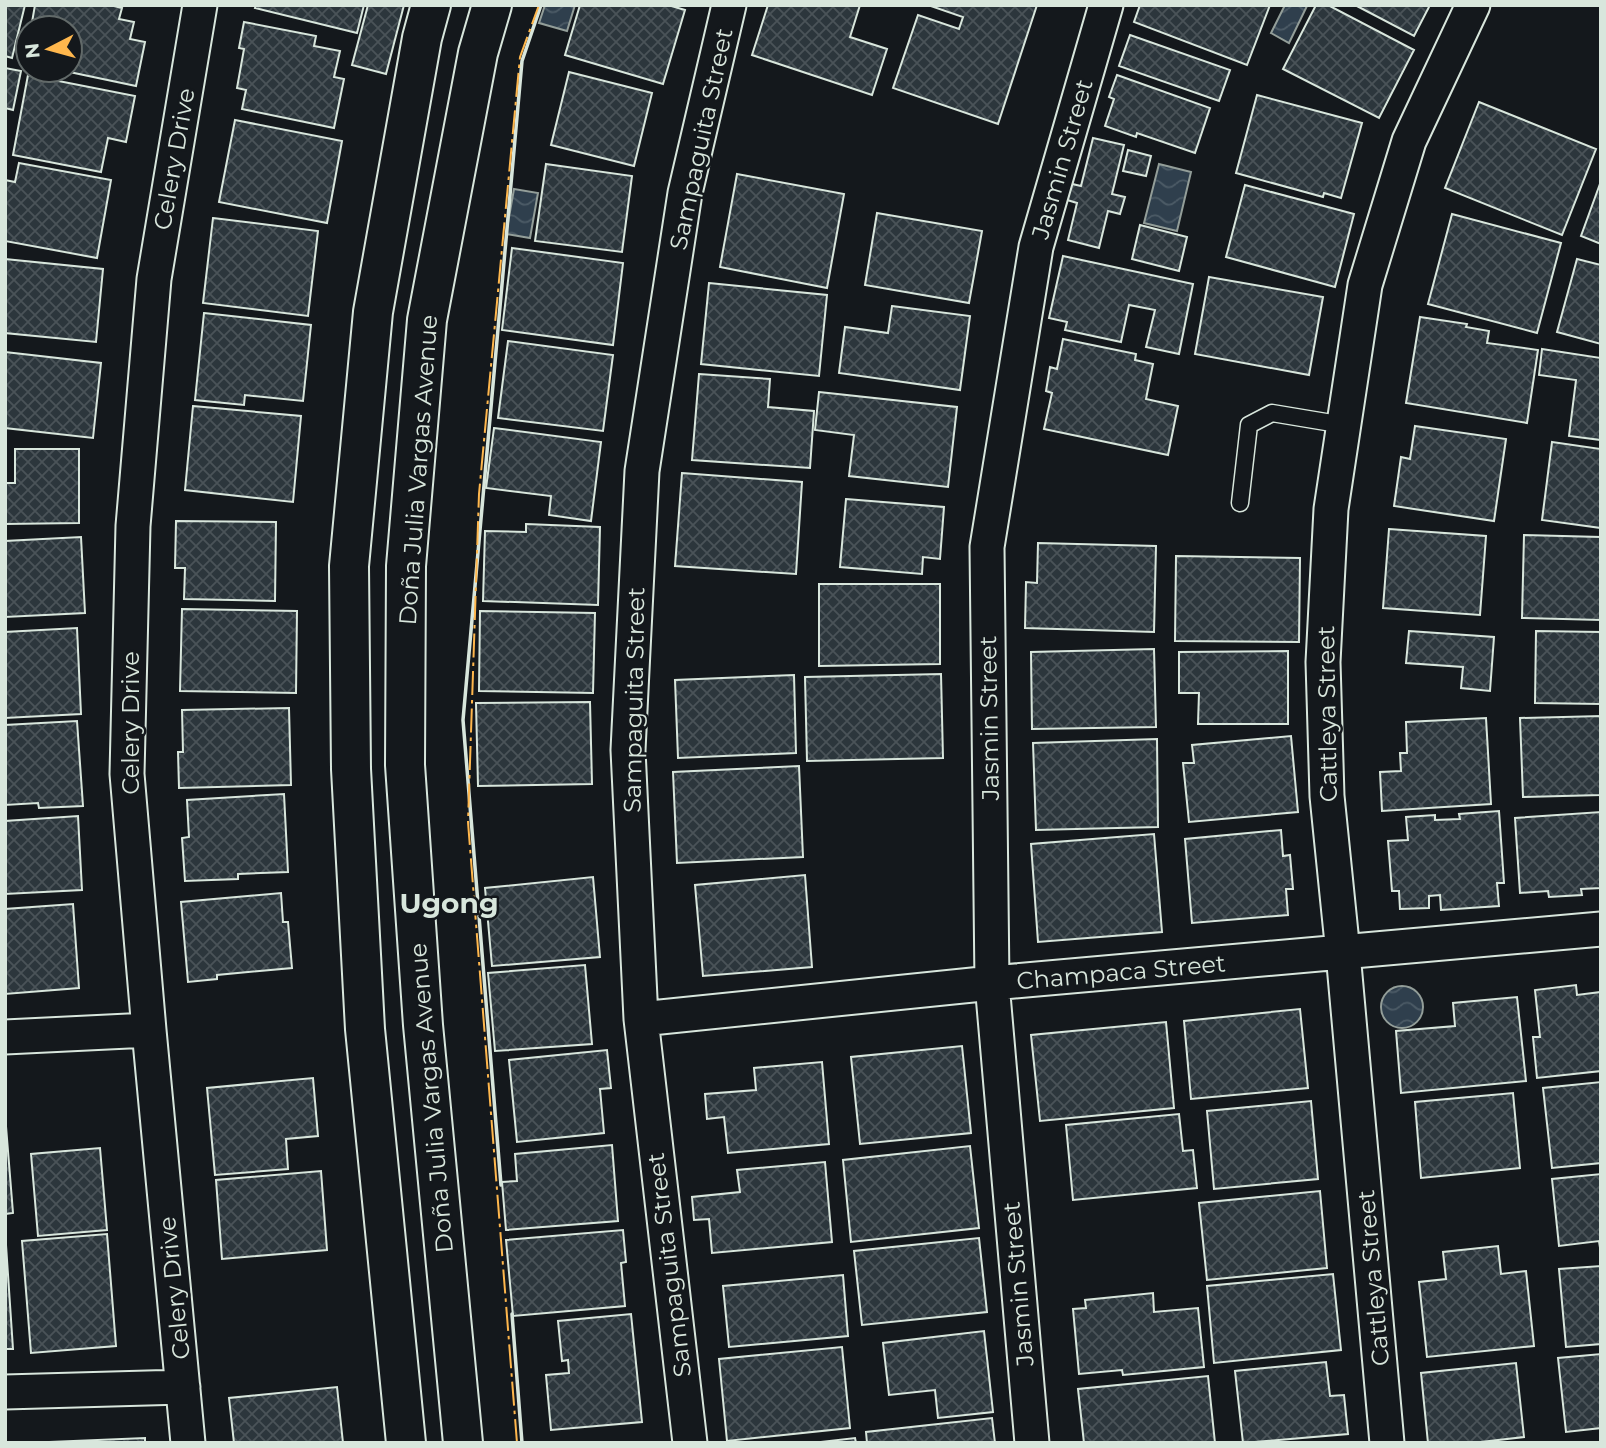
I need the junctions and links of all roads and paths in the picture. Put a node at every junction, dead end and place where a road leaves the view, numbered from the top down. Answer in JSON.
{"nodes":[{"id":1,"x":200,"y":5,"type":"edge"},
{"id":2,"x":431,"y":5,"type":"edge"},
{"id":3,"x":492,"y":5,"type":"edge"},
{"id":4,"x":729,"y":5,"type":"edge"},
{"id":5,"x":1106,"y":5,"type":"edge"},
{"id":6,"x":1473,"y":5,"type":"edge"},
{"id":7,"x":1344,"y":425,"type":"junction"},
{"id":8,"x":1240,"y":503,"type":"dead end"},
{"id":9,"x":1601,"y":929,"type":"edge"},
{"id":10,"x":1343,"y":953,"type":"junction"},
{"id":11,"x":992,"y":983,"type":"junction"},
{"id":12,"x":641,"y":1020,"type":"junction"},
{"id":13,"x":149,"y":1030,"type":"junction"},
{"id":14,"x":5,"y":1037,"type":"edge"},
{"id":15,"x":183,"y":1387,"type":"junction"},
{"id":16,"x":5,"y":1392,"type":"edge"},
{"id":17,"x":188,"y":1443,"type":"edge"},
{"id":18,"x":406,"y":1443,"type":"edge"},
{"id":19,"x":463,"y":1443,"type":"edge"},
{"id":20,"x":690,"y":1443,"type":"edge"},
{"id":21,"x":1032,"y":1443,"type":"edge"},
{"id":22,"x":1387,"y":1443,"type":"edge"}],
"edges":[{"from":1,"to":13,"type":"street","name":"Celery Drive"},
{"from":2,"to":18,"type":"main road"},
{"from":3,"to":19,"type":"main road","name":"Doña Julia Vargas Avenue"},
{"from":4,"to":12,"type":"street","name":"Sampaguita Street"},
{"from":5,"to":11,"type":"street","name":"Jasmin Street"},
{"from":6,"to":7,"type":"street","name":"Cattleya Street"},
{"from":7,"to":8,"type":"lane"},
{"from":7,"to":10,"type":"street","name":"Cattleya Street"},
{"from":9,"to":10,"type":"street","name":"Champaca Street"},
{"from":10,"to":11,"type":"street","name":"Champaca Street"},
{"from":10,"to":22,"type":"street","name":"Cattleya Street"},
{"from":11,"to":12,"type":"street","name":"Champaca Street"},
{"from":11,"to":21,"type":"street","name":"Jasmin Street"},
{"from":12,"to":20,"type":"street","name":"Sampaguita Street"},
{"from":13,"to":14,"type":"street"},
{"from":13,"to":15,"type":"street","name":"Celery Drive"},
{"from":15,"to":16,"type":"street"},
{"from":15,"to":17,"type":"street","name":"Celery Drive"}]}
